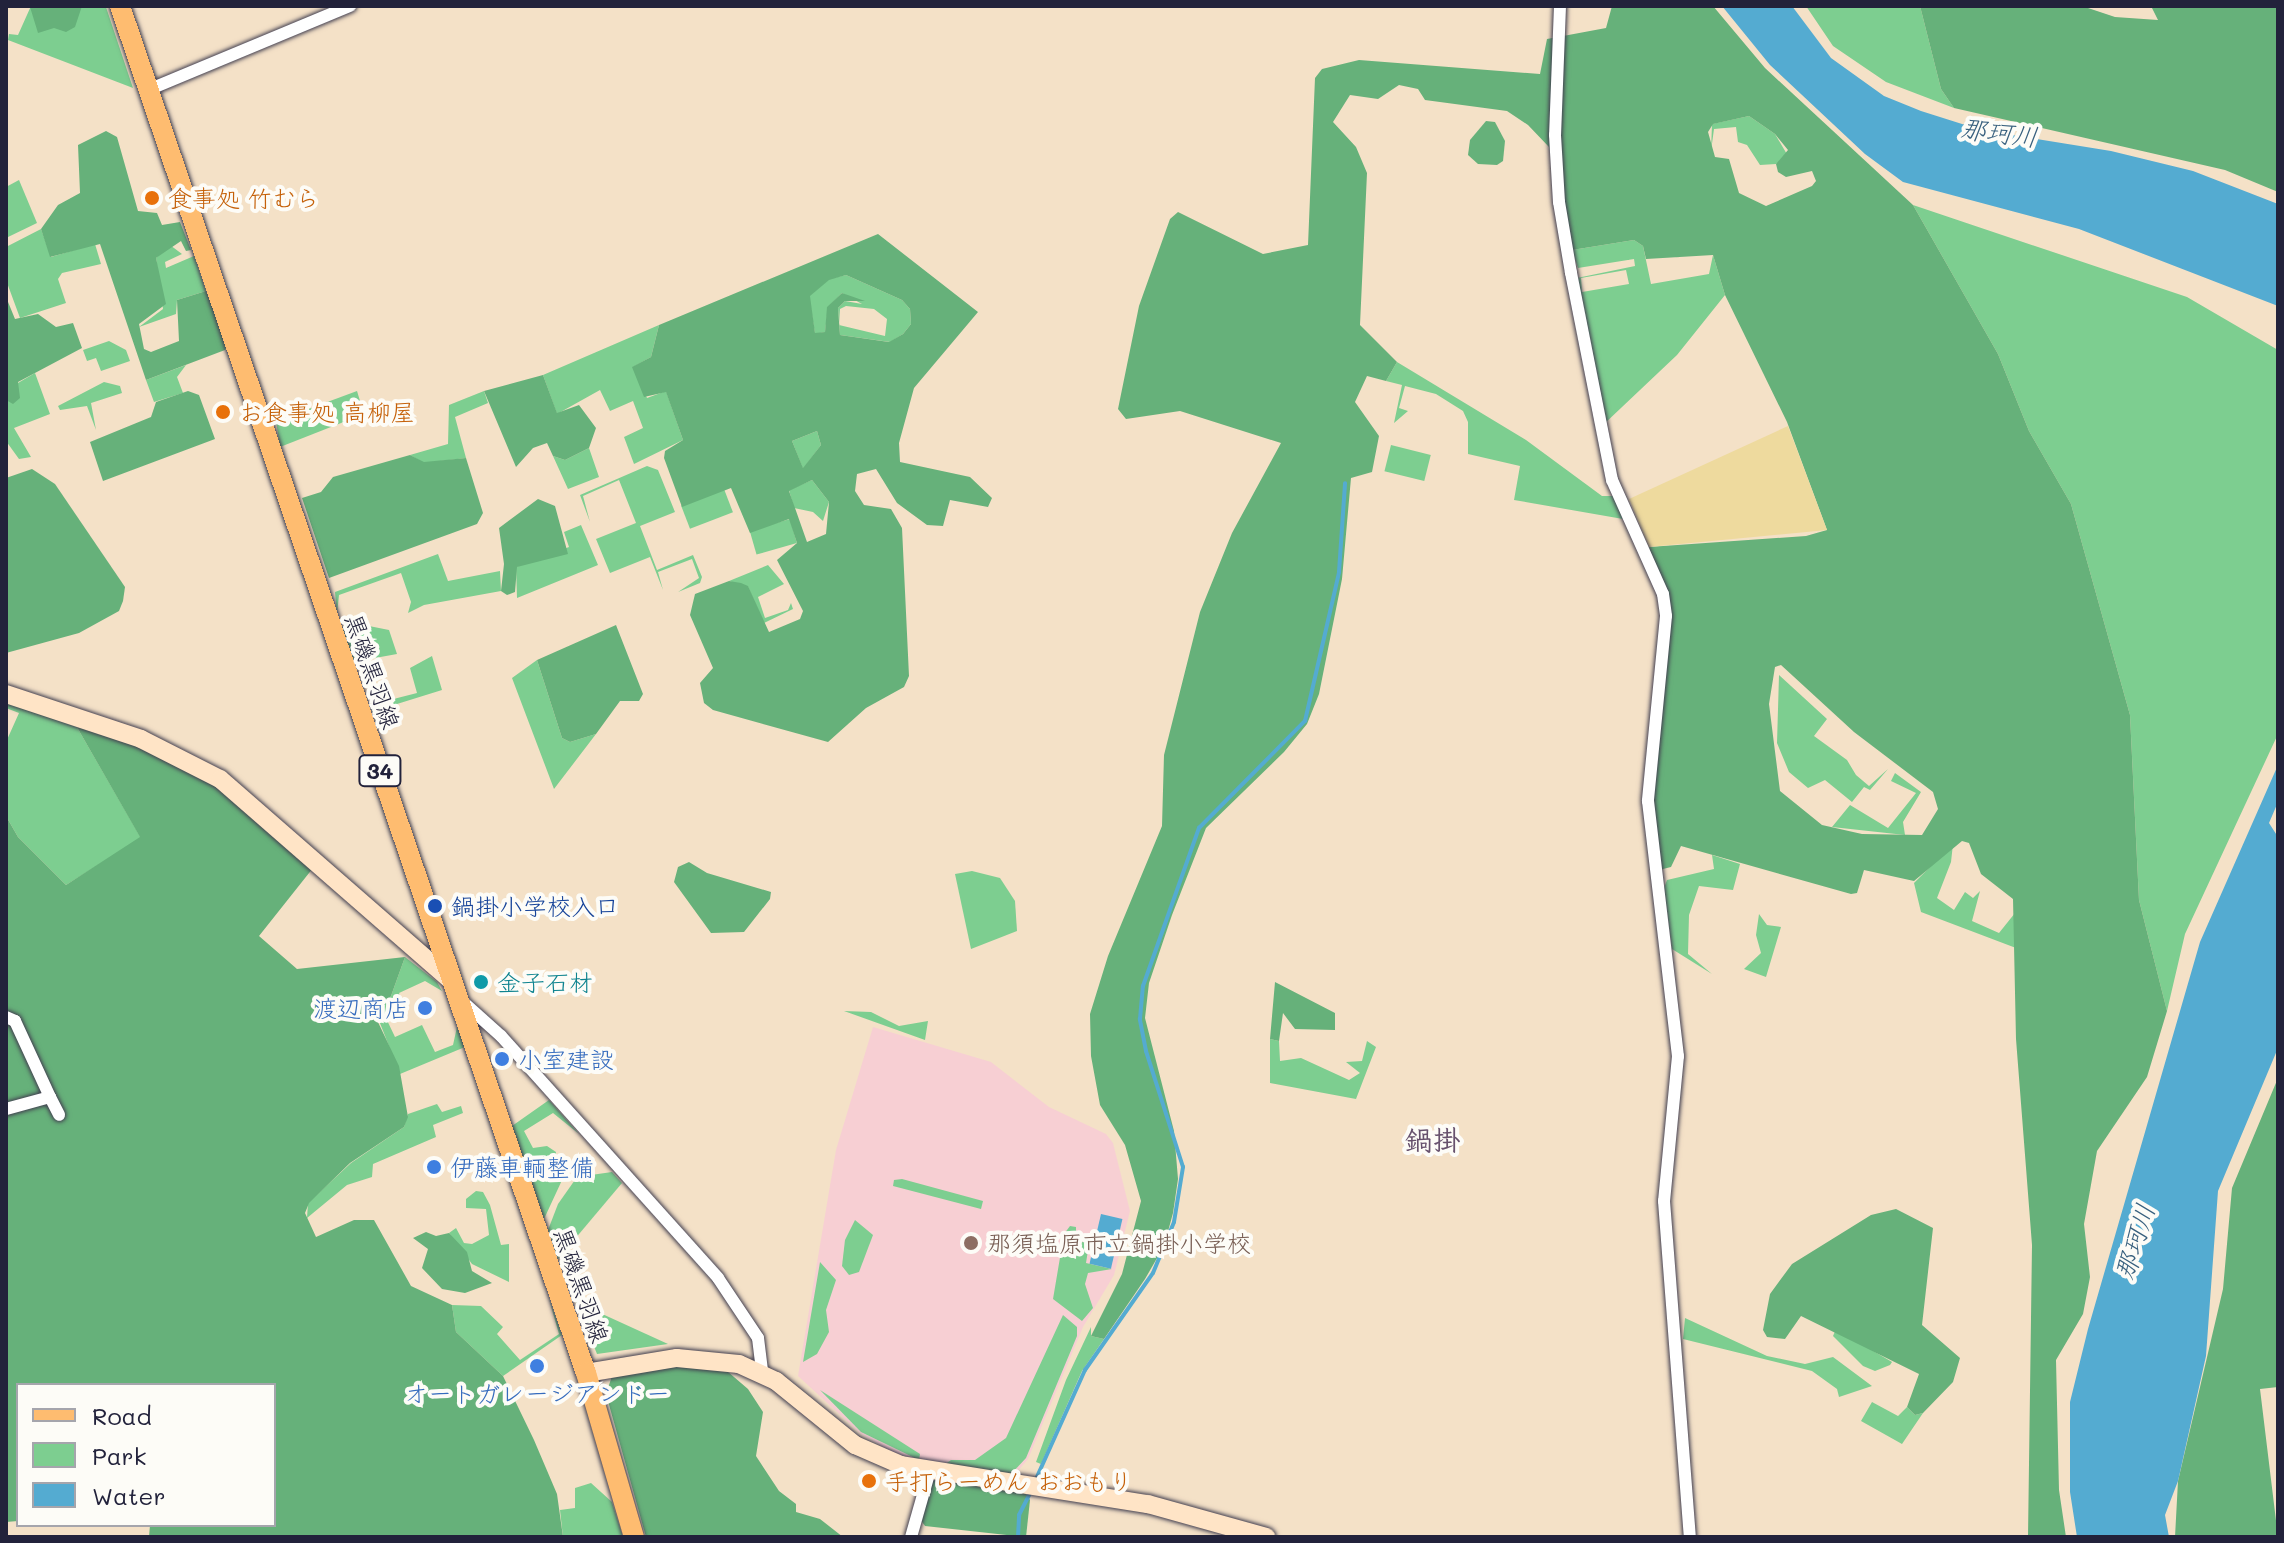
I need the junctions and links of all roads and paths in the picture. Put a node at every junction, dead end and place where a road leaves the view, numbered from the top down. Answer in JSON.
{"nodes":[{"id":1,"x":119,"y":6,"type":"edge"},
{"id":2,"x":350,"y":6,"type":"edge"},
{"id":3,"x":1560,"y":6,"type":"edge"},
{"id":4,"x":148,"y":90,"type":"junction"},
{"id":5,"x":6,"y":694,"type":"edge"},
{"id":6,"x":451,"y":987,"type":"junction"},
{"id":7,"x":6,"y":1017,"type":"edge"},
{"id":8,"x":50,"y":1097,"type":"junction"},
{"id":9,"x":6,"y":1109,"type":"edge"},
{"id":10,"x":59,"y":1115,"type":"dead end"},
{"id":11,"x":586,"y":1373,"type":"junction"},
{"id":12,"x":762,"y":1373,"type":"junction"},
{"id":13,"x":929,"y":1474,"type":"junction"},
{"id":14,"x":634,"y":1537,"type":"edge"},
{"id":15,"x":911,"y":1537,"type":"edge"},
{"id":16,"x":1266,"y":1537,"type":"edge"},
{"id":17,"x":1690,"y":1537,"type":"edge"}],
"edges":[{"from":1,"to":4,"type":"main road","name":"黒磯黒羽線","number":"34"},
{"from":2,"to":4,"type":"street"},
{"from":3,"to":17,"type":"street"},
{"from":4,"to":6,"type":"main road","name":"黒磯黒羽線","number":"34"},
{"from":5,"to":6,"type":"street"},
{"from":6,"to":11,"type":"main road","name":"黒磯黒羽線","number":"34"},
{"from":6,"to":12,"type":"street"},
{"from":7,"to":8,"type":"street"},
{"from":8,"to":9,"type":"street"},
{"from":8,"to":10,"type":"street"},
{"from":11,"to":12,"type":"street"},
{"from":11,"to":14,"type":"main road","name":"黒磯黒羽線","number":"34"},
{"from":12,"to":13,"type":"street"},
{"from":13,"to":15,"type":"street"},
{"from":13,"to":16,"type":"street"}]}
